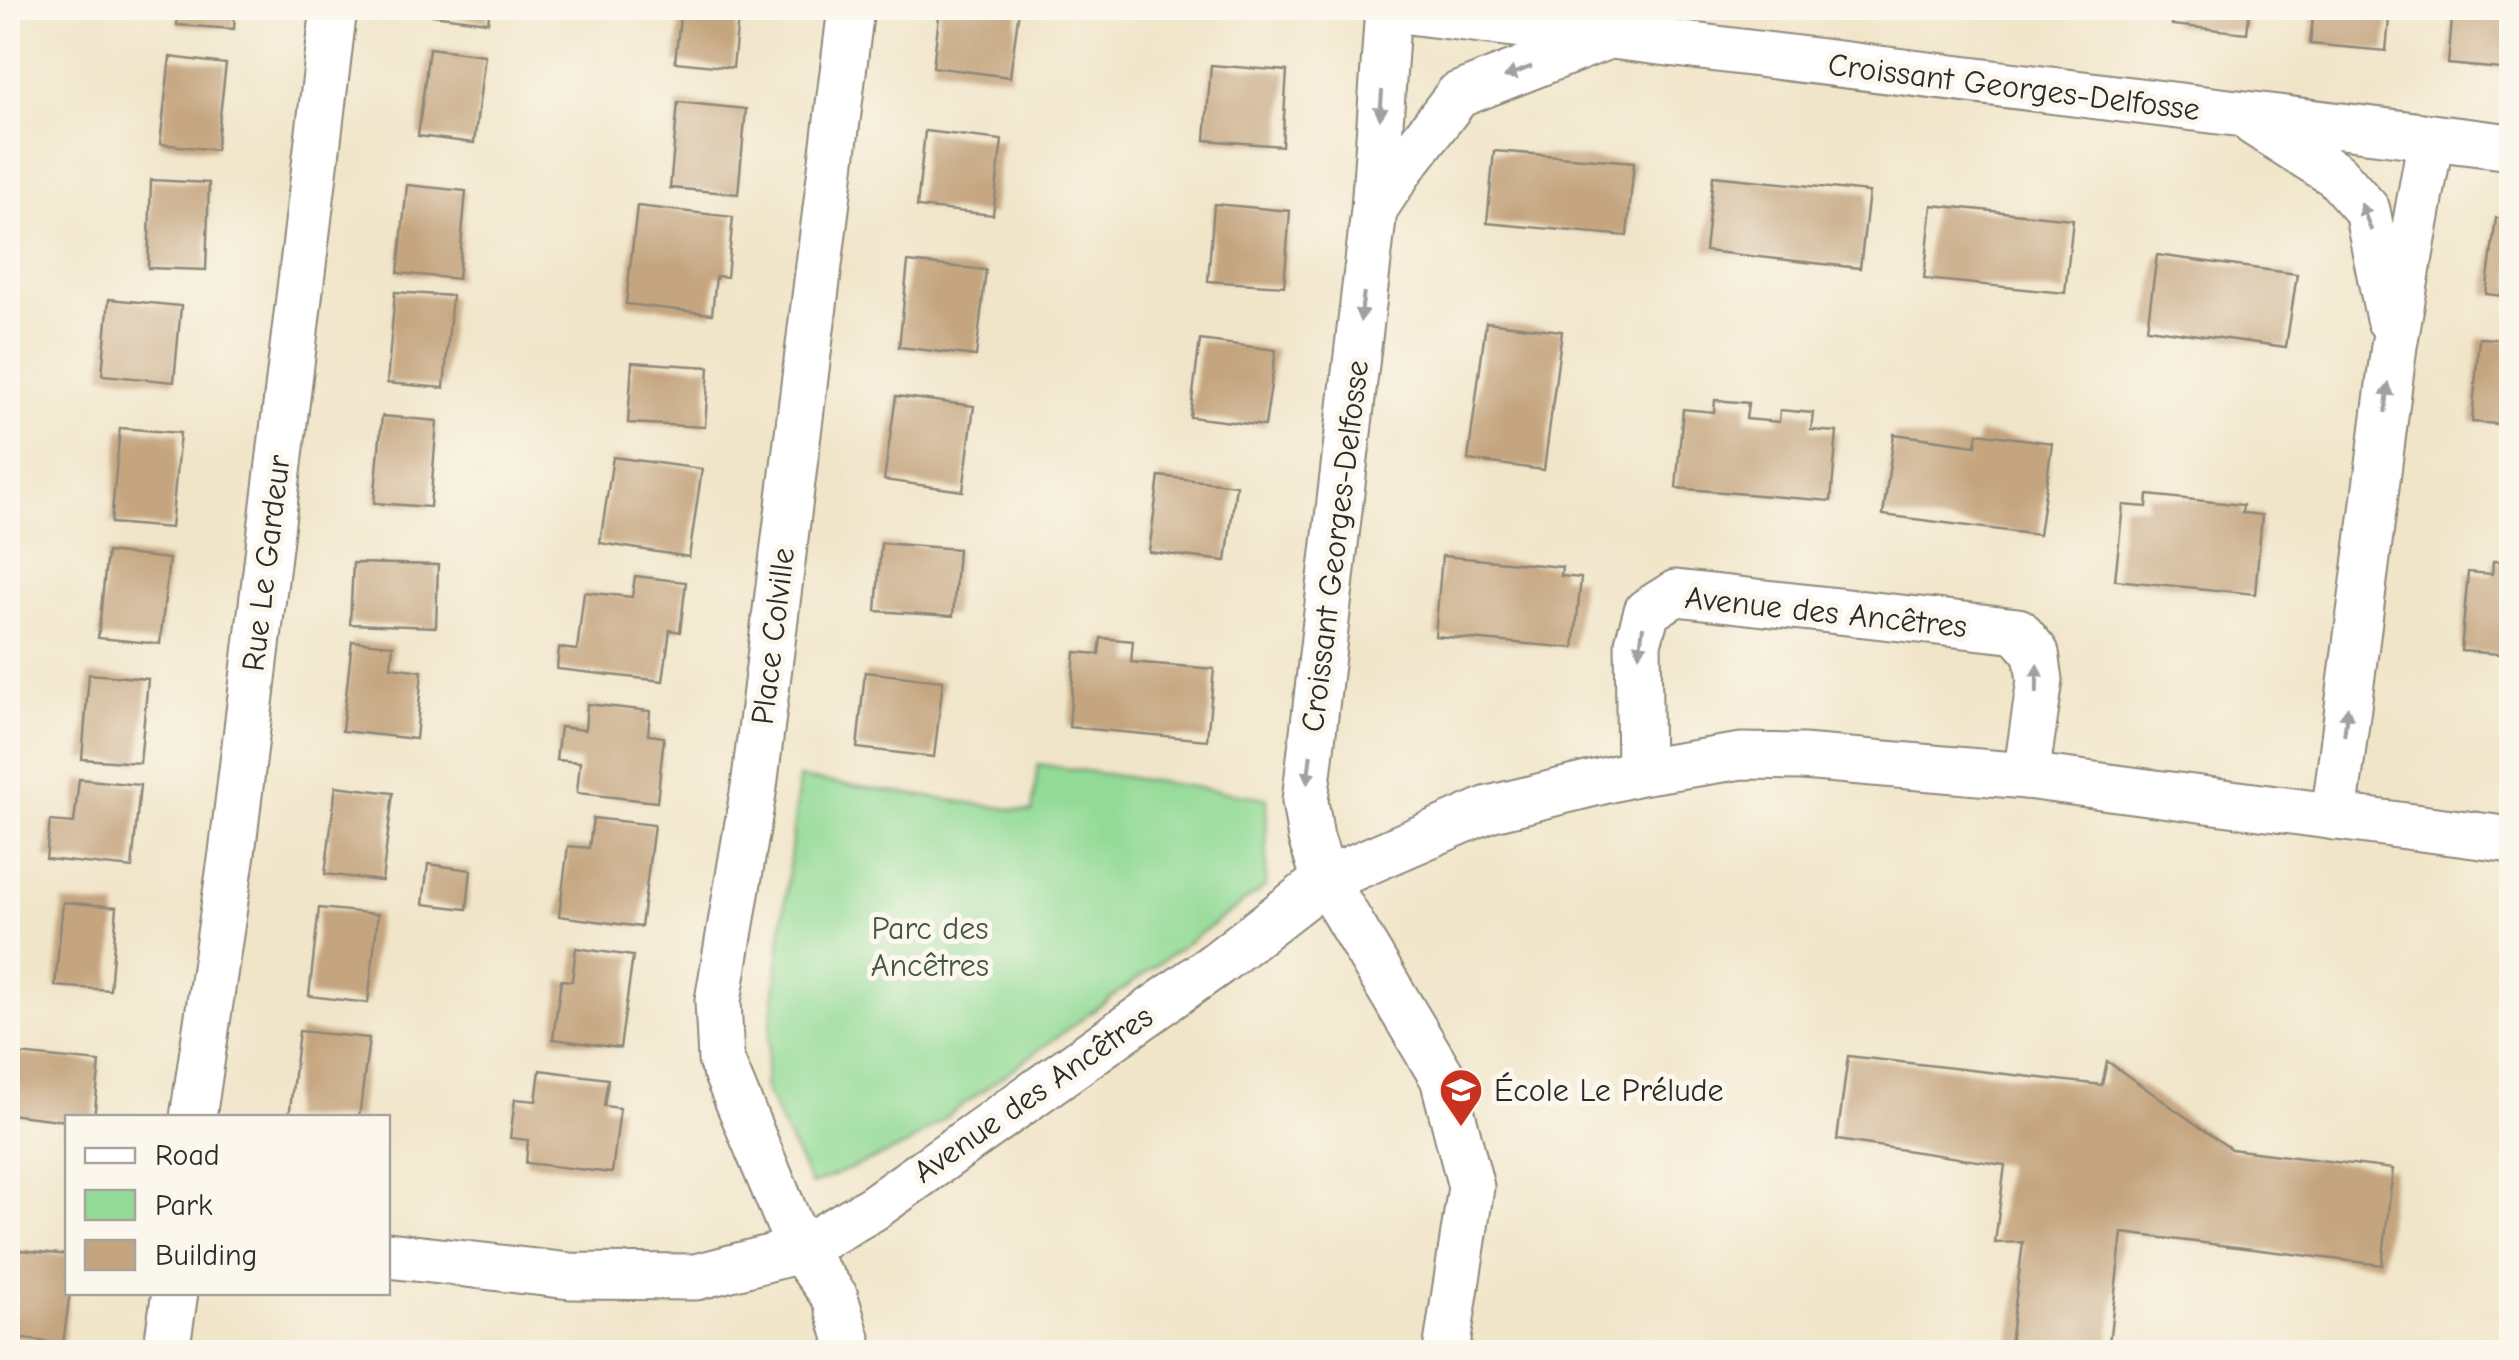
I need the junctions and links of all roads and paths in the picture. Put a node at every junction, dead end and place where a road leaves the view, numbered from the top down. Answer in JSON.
{"nodes":[{"id":1,"x":334,"y":8,"type":"edge"},
{"id":2,"x":851,"y":8,"type":"edge"},
{"id":3,"x":1386,"y":8,"type":"edge"},
{"id":4,"x":1608,"y":36,"type":"junction"},
{"id":5,"x":2241,"y":115,"type":"junction"},
{"id":6,"x":2431,"y":137,"type":"junction"},
{"id":7,"x":2512,"y":146,"type":"edge"},
{"id":8,"x":1374,"y":210,"type":"junction"},
{"id":9,"x":2394,"y":346,"type":"junction"},
{"id":10,"x":1640,"y":772,"type":"junction"},
{"id":11,"x":2026,"y":776,"type":"junction"},
{"id":12,"x":2334,"y":818,"type":"junction"},
{"id":13,"x":2512,"y":840,"type":"edge"},
{"id":14,"x":1325,"y":880,"type":"junction"},
{"id":15,"x":194,"y":1115,"type":"edge"},
{"id":16,"x":800,"y":1250,"type":"junction"},
{"id":17,"x":390,"y":1255,"type":"edge"},
{"id":18,"x":175,"y":1295,"type":"edge"},
{"id":19,"x":166,"y":1352,"type":"edge"},
{"id":20,"x":851,"y":1352,"type":"edge"},
{"id":21,"x":1446,"y":1352,"type":"edge"}],
"edges":[{"from":1,"to":15,"type":"street","name":"Rue Le Gardeur"},
{"from":2,"to":16,"type":"street","name":"Place Colville"},
{"from":3,"to":4,"type":"street","name":"Croissant Georges-Delfosse"},
{"from":3,"to":8,"type":"street","name":"Croissant Georges-Delfosse","one_way":true},
{"from":4,"to":5,"type":"street","name":"Croissant Georges-Delfosse"},
{"from":4,"to":8,"type":"street","name":"Croissant Georges-Delfosse","one_way":true},
{"from":5,"to":6,"type":"street","name":"Croissant Georges-Delfosse"},
{"from":9,"to":5,"type":"street","name":"Croissant Georges-Delfosse","one_way":true},
{"from":6,"to":7,"type":"street","name":"Croissant Georges-Delfosse"},
{"from":6,"to":9,"type":"street","name":"Croissant Georges-Delfosse"},
{"from":8,"to":14,"type":"street","name":"Croissant Georges-Delfosse","one_way":true},
{"from":12,"to":9,"type":"street","name":"Croissant Georges-Delfosse","one_way":true},
{"from":10,"to":11,"type":"street","name":"Avenue des Ancêtres"},
{"from":11,"to":10,"type":"street","name":"Avenue des Ancêtres","one_way":true},
{"from":10,"to":14,"type":"street","name":"Avenue des Ancêtres"},
{"from":11,"to":12,"type":"street","name":"Avenue des Ancêtres"},
{"from":12,"to":13,"type":"street","name":"Avenue des Ancêtres"},
{"from":14,"to":16,"type":"street","name":"Avenue des Ancêtres"},
{"from":14,"to":21,"type":"street","name":"Croissant Georges-Delfosse"},
{"from":16,"to":17,"type":"street","name":"Avenue des Ancêtres"},
{"from":16,"to":20,"type":"street","name":"Place Colville"},
{"from":18,"to":19,"type":"street"}]}
